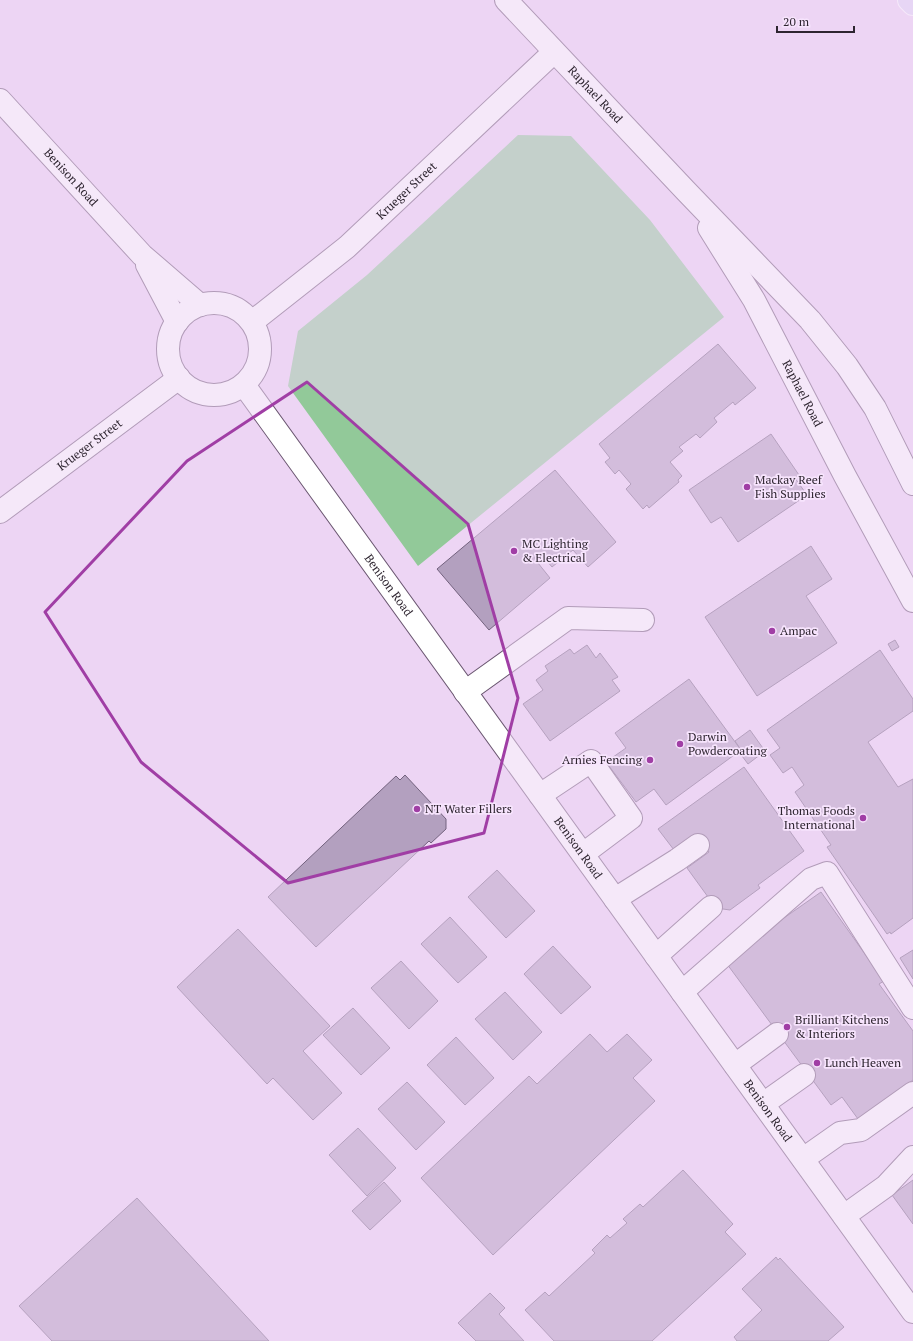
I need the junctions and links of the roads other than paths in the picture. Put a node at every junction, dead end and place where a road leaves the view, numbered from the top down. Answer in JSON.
{"nodes":[{"id":1,"x":506,"y":0,"type":"edge"},
{"id":2,"x":909,"y":0,"type":"edge"},
{"id":3,"x":913,"y":4,"type":"edge"},
{"id":4,"x":554,"y":52,"type":"junction"},
{"id":5,"x":0,"y":100,"type":"edge"},
{"id":6,"x":685,"y":190,"type":"junction"},
{"id":7,"x":142,"y":255,"type":"junction"},
{"id":8,"x":200,"y":305,"type":"junction"},
{"id":9,"x":177,"y":322,"type":"junction"},
{"id":10,"x":252,"y":322,"type":"junction"},
{"id":11,"x":179,"y":378,"type":"junction"},
{"id":12,"x":244,"y":385,"type":"junction"},
{"id":13,"x":913,"y":484,"type":"edge"},
{"id":14,"x":0,"y":512,"type":"edge"},
{"id":15,"x":913,"y":601,"type":"edge"},
{"id":16,"x":643,"y":620,"type":"dead end"},
{"id":17,"x":465,"y":692,"type":"junction"},
{"id":18,"x":540,"y":795,"type":"junction"},
{"id":19,"x":698,"y":845,"type":"dead end"},
{"id":20,"x":583,"y":854,"type":"junction"},
{"id":21,"x":615,"y":899,"type":"junction"},
{"id":22,"x":711,"y":907,"type":"dead end"},
{"id":23,"x":656,"y":956,"type":"junction"},
{"id":24,"x":682,"y":992,"type":"junction"},
{"id":25,"x":913,"y":1008,"type":"edge"},
{"id":26,"x":777,"y":1034,"type":"dead end"},
{"id":27,"x":735,"y":1065,"type":"junction"},
{"id":28,"x":804,"y":1075,"type":"dead end"},
{"id":29,"x":913,"y":1094,"type":"edge"},
{"id":30,"x":763,"y":1104,"type":"junction"},
{"id":31,"x":913,"y":1157,"type":"edge"},
{"id":32,"x":803,"y":1159,"type":"junction"},
{"id":33,"x":844,"y":1216,"type":"junction"},
{"id":34,"x":913,"y":1312,"type":"edge"}],
"edges":[{"from":1,"to":4,"type":"street","name":"Raphael Road"},
{"from":2,"to":3,"type":"main road"},
{"from":4,"to":6,"type":"street","name":"Raphael Road"},
{"from":4,"to":10,"type":"street","name":"Krueger Street"},
{"from":5,"to":7,"type":"street","name":"Benison Road"},
{"from":6,"to":13,"type":"street","name":"Raphael Road"},
{"from":6,"to":15,"type":"street","name":"Raphael Road"},
{"from":7,"to":8,"type":"street","name":"Benison Road"},
{"from":7,"to":9,"type":"street","name":"Benison Road"},
{"from":8,"to":9,"type":"street"},
{"from":8,"to":10,"type":"street"},
{"from":9,"to":11,"type":"street"},
{"from":10,"to":12,"type":"street"},
{"from":11,"to":12,"type":"street"},
{"from":11,"to":14,"type":"street","name":"Krueger Street"},
{"from":12,"to":17,"type":"street","name":"Benison Road"},
{"from":16,"to":17,"type":"street"},
{"from":17,"to":18,"type":"street","name":"Benison Road"},
{"from":18,"to":20,"type":"street","name":"Benison Road"},
{"from":18,"to":20,"type":"street"},
{"from":19,"to":21,"type":"street"},
{"from":20,"to":21,"type":"street","name":"Benison Road"},
{"from":21,"to":23,"type":"street","name":"Benison Road"},
{"from":22,"to":23,"type":"street"},
{"from":23,"to":24,"type":"street","name":"Benison Road"},
{"from":24,"to":25,"type":"street"},
{"from":24,"to":27,"type":"street","name":"Benison Road"},
{"from":26,"to":27,"type":"street"},
{"from":27,"to":30,"type":"street","name":"Benison Road"},
{"from":28,"to":30,"type":"street"},
{"from":29,"to":32,"type":"street"},
{"from":30,"to":32,"type":"street","name":"Benison Road"},
{"from":31,"to":33,"type":"street"},
{"from":32,"to":33,"type":"street","name":"Benison Road"},
{"from":33,"to":34,"type":"street","name":"Benison Road"}]}
